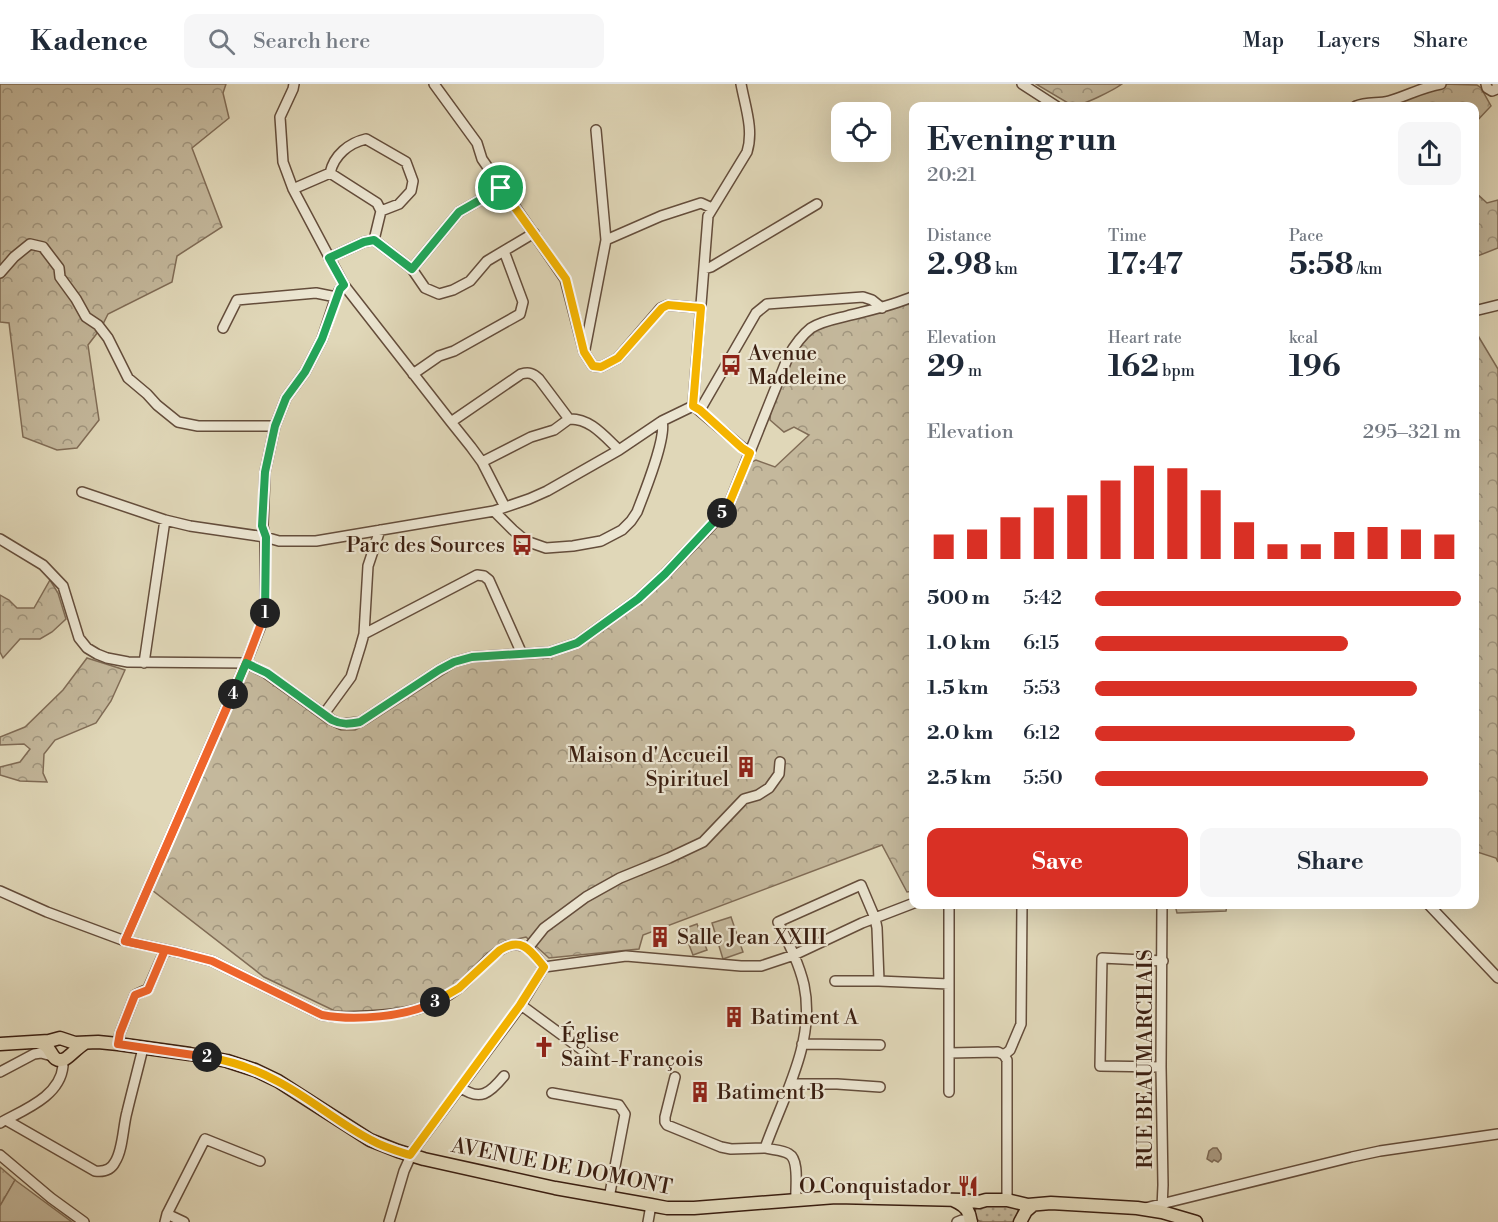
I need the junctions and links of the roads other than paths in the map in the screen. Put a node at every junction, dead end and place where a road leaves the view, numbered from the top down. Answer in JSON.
{"nodes":[{"id":1,"x":294,"y":84,"type":"edge"},
{"id":2,"x":434,"y":84,"type":"edge"},
{"id":3,"x":741,"y":84,"type":"edge"},
{"id":4,"x":1016,"y":84,"type":"edge"},
{"id":5,"x":1022,"y":84,"type":"edge"},
{"id":6,"x":1441,"y":84,"type":"edge"},
{"id":7,"x":1497,"y":84,"type":"edge"},
{"id":8,"x":1485,"y":85,"type":"edge"},
{"id":9,"x":1044,"y":99,"type":"junction"},
{"id":10,"x":1049,"y":102,"type":"edge"},
{"id":11,"x":1388,"y":102,"type":"edge"},
{"id":12,"x":596,"y":130,"type":"dead end"},
{"id":13,"x":330,"y":172,"type":"junction"},
{"id":14,"x":501,"y":188,"type":"junction"},
{"id":15,"x":293,"y":189,"type":"junction"},
{"id":16,"x":817,"y":204,"type":"dead end"},
{"id":17,"x":712,"y":208,"type":"junction"},
{"id":18,"x":381,"y":211,"type":"junction"},
{"id":19,"x":534,"y":233,"type":"junction"},
{"id":20,"x":374,"y":240,"type":"junction"},
{"id":21,"x":606,"y":240,"type":"junction"},
{"id":22,"x":504,"y":250,"type":"junction"},
{"id":23,"x":329,"y":258,"type":"junction"},
{"id":24,"x":412,"y":269,"type":"junction"},
{"id":25,"x":704,"y":269,"type":"junction"},
{"id":26,"x":2,"y":272,"type":"edge"},
{"id":27,"x":344,"y":285,"type":"junction"},
{"id":28,"x":336,"y":297,"type":"junction"},
{"id":29,"x":909,"y":298,"type":"edge"},
{"id":30,"x":1498,"y":305,"type":"edge"},
{"id":31,"x":701,"y":308,"type":"junction"},
{"id":32,"x":882,"y":308,"type":"junction"},
{"id":33,"x":1479,"y":310,"type":"edge"},
{"id":34,"x":223,"y":328,"type":"dead end"},
{"id":35,"x":584,"y":352,"type":"junction"},
{"id":36,"x":413,"y":374,"type":"junction"},
{"id":37,"x":697,"y":408,"type":"junction"},
{"id":38,"x":569,"y":419,"type":"junction"},
{"id":39,"x":662,"y":421,"type":"junction"},
{"id":40,"x":451,"y":422,"type":"junction"},
{"id":41,"x":275,"y":426,"type":"junction"},
{"id":42,"x":619,"y":450,"type":"junction"},
{"id":43,"x":750,"y":453,"type":"junction"},
{"id":44,"x":482,"y":462,"type":"junction"},
{"id":45,"x":82,"y":492,"type":"dead end"},
{"id":46,"x":505,"y":507,"type":"junction"},
{"id":47,"x":494,"y":511,"type":"junction"},
{"id":48,"x":165,"y":520,"type":"junction"},
{"id":49,"x":380,"y":530,"type":"junction"},
{"id":50,"x":266,"y":537,"type":"junction"},
{"id":51,"x":0,"y":539,"type":"edge"},
{"id":52,"x":364,"y":634,"type":"junction"},
{"id":53,"x":522,"y":654,"type":"junction"},
{"id":54,"x":144,"y":663,"type":"junction"},
{"id":55,"x":246,"y":663,"type":"junction"},
{"id":56,"x":324,"y":714,"type":"junction"},
{"id":57,"x":780,"y":762,"type":"dead end"},
{"id":58,"x":0,"y":891,"type":"edge"},
{"id":59,"x":909,"y":905,"type":"edge"},
{"id":60,"x":950,"y":909,"type":"edge"},
{"id":61,"x":1022,"y":909,"type":"edge"},
{"id":62,"x":1162,"y":909,"type":"edge"},
{"id":63,"x":1433,"y":909,"type":"edge"},
{"id":64,"x":875,"y":918,"type":"junction"},
{"id":65,"x":125,"y":941,"type":"junction"},
{"id":66,"x":528,"y":948,"type":"junction"},
{"id":67,"x":165,"y":950,"type":"junction"},
{"id":68,"x":794,"y":955,"type":"junction"},
{"id":69,"x":1163,"y":961,"type":"junction"},
{"id":70,"x":544,"y":967,"type":"junction"},
{"id":71,"x":1498,"y":978,"type":"edge"},
{"id":72,"x":835,"y":981,"type":"dead end"},
{"id":73,"x":879,"y":981,"type":"junction"},
{"id":74,"x":950,"y":984,"type":"junction"},
{"id":75,"x":520,"y":1005,"type":"junction"},
{"id":76,"x":85,"y":1043,"type":"junction"},
{"id":77,"x":0,"y":1044,"type":"edge"},
{"id":78,"x":118,"y":1044,"type":"junction"},
{"id":79,"x":802,"y":1044,"type":"junction"},
{"id":80,"x":880,"y":1046,"type":"dead end"},
{"id":81,"x":143,"y":1048,"type":"junction"},
{"id":82,"x":949,"y":1053,"type":"junction"},
{"id":83,"x":59,"y":1055,"type":"junction"},
{"id":84,"x":1004,"y":1055,"type":"junction"},
{"id":85,"x":596,"y":1060,"type":"dead end"},
{"id":86,"x":1161,"y":1067,"type":"junction"},
{"id":87,"x":0,"y":1072,"type":"edge"},
{"id":88,"x":504,"y":1076,"type":"dead end"},
{"id":89,"x":675,"y":1077,"type":"dead end"},
{"id":90,"x":791,"y":1084,"type":"junction"},
{"id":91,"x":460,"y":1087,"type":"junction"},
{"id":92,"x":880,"y":1088,"type":"dead end"},
{"id":93,"x":950,"y":1092,"type":"dead end"},
{"id":94,"x":552,"y":1094,"type":"dead end"},
{"id":95,"x":3,"y":1121,"type":"edge"},
{"id":96,"x":1498,"y":1134,"type":"edge"},
{"id":97,"x":765,"y":1148,"type":"junction"},
{"id":98,"x":0,"y":1155,"type":"edge"},
{"id":99,"x":410,"y":1155,"type":"junction"},
{"id":100,"x":260,"y":1161,"type":"dead end"},
{"id":101,"x":609,"y":1198,"type":"junction"},
{"id":102,"x":1184,"y":1198,"type":"junction"},
{"id":103,"x":796,"y":1200,"type":"junction"},
{"id":104,"x":952,"y":1200,"type":"junction"},
{"id":105,"x":979,"y":1202,"type":"junction"},
{"id":106,"x":1013,"y":1202,"type":"junction"},
{"id":107,"x":1033,"y":1205,"type":"junction"},
{"id":108,"x":651,"y":1206,"type":"junction"},
{"id":109,"x":1164,"y":1206,"type":"junction"},
{"id":110,"x":166,"y":1218,"type":"edge"},
{"id":111,"x":967,"y":1219,"type":"edge"},
{"id":112,"x":1022,"y":1219,"type":"edge"},
{"id":113,"x":1190,"y":1220,"type":"edge"},
{"id":114,"x":84,"y":1222,"type":"edge"},
{"id":115,"x":184,"y":1222,"type":"edge"},
{"id":116,"x":389,"y":1222,"type":"edge"},
{"id":117,"x":648,"y":1222,"type":"edge"}],
"edges":[{"from":1,"to":15,"type":"street"},
{"from":2,"to":14,"type":"street"},
{"from":3,"to":17,"type":"street"},
{"from":4,"to":9,"type":"street"},
{"from":5,"to":9,"type":"street"},
{"from":6,"to":11,"type":"street"},
{"from":7,"to":8,"type":"street"},
{"from":9,"to":10,"type":"street"},
{"from":12,"to":21,"type":"street"},
{"from":13,"to":15,"type":"street"},
{"from":13,"to":18,"type":"street"},
{"from":13,"to":18,"type":"street"},
{"from":14,"to":19,"type":"street"},
{"from":14,"to":24,"type":"street"},
{"from":15,"to":23,"type":"street"},
{"from":16,"to":25,"type":"street"},
{"from":17,"to":21,"type":"street"},
{"from":17,"to":25,"type":"street"},
{"from":18,"to":20,"type":"street"},
{"from":19,"to":22,"type":"street"},
{"from":19,"to":35,"type":"street"},
{"from":20,"to":23,"type":"street"},
{"from":20,"to":24,"type":"street"},
{"from":21,"to":35,"type":"street"},
{"from":22,"to":24,"type":"street"},
{"from":22,"to":36,"type":"street"},
{"from":23,"to":27,"type":"street"},
{"from":25,"to":31,"type":"street"},
{"from":26,"to":41,"type":"street"},
{"from":27,"to":28,"type":"street"},
{"from":27,"to":36,"type":"street"},
{"from":28,"to":34,"type":"street"},
{"from":28,"to":41,"type":"street"},
{"from":29,"to":32,"type":"street"},
{"from":30,"to":33,"type":"street"},
{"from":31,"to":35,"type":"street"},
{"from":31,"to":37,"type":"street"},
{"from":32,"to":37,"type":"street"},
{"from":32,"to":43,"type":"street"},
{"from":36,"to":40,"type":"street"},
{"from":37,"to":39,"type":"street"},
{"from":37,"to":43,"type":"street"},
{"from":38,"to":40,"type":"street"},
{"from":38,"to":42,"type":"street"},
{"from":38,"to":44,"type":"street"},
{"from":39,"to":42,"type":"street"},
{"from":39,"to":47,"type":"street"},
{"from":40,"to":44,"type":"street"},
{"from":41,"to":50,"type":"street"},
{"from":42,"to":46,"type":"street"},
{"from":43,"to":53,"type":"street"},
{"from":44,"to":46,"type":"street"},
{"from":45,"to":48,"type":"street"},
{"from":46,"to":47,"type":"street"},
{"from":47,"to":49,"type":"street"},
{"from":48,"to":50,"type":"street"},
{"from":48,"to":54,"type":"street"},
{"from":49,"to":50,"type":"street"},
{"from":49,"to":52,"type":"street"},
{"from":50,"to":55,"type":"street"},
{"from":51,"to":54,"type":"street"},
{"from":52,"to":53,"type":"street"},
{"from":52,"to":56,"type":"street"},
{"from":53,"to":56,"type":"street"},
{"from":54,"to":55,"type":"street"},
{"from":55,"to":56,"type":"street"},
{"from":55,"to":65,"type":"street"},
{"from":57,"to":66,"type":"street"},
{"from":58,"to":65,"type":"street"},
{"from":59,"to":64,"type":"street"},
{"from":60,"to":74,"type":"street"},
{"from":61,"to":84,"type":"street"},
{"from":62,"to":69,"type":"street","name":"RUE BEAUMARCHAIS"},
{"from":63,"to":71,"type":"street"},
{"from":64,"to":68,"type":"street"},
{"from":64,"to":68,"type":"street"},
{"from":64,"to":73,"type":"street"},
{"from":65,"to":67,"type":"street"},
{"from":66,"to":67,"type":"street"},
{"from":66,"to":70,"type":"street"},
{"from":67,"to":78,"type":"street"},
{"from":68,"to":70,"type":"street"},
{"from":68,"to":79,"type":"street"},
{"from":69,"to":86,"type":"street","name":"RUE BEAUMARCHAIS"},
{"from":69,"to":86,"type":"street"},
{"from":70,"to":75,"type":"street"},
{"from":72,"to":73,"type":"street"},
{"from":73,"to":74,"type":"street"},
{"from":74,"to":82,"type":"street"},
{"from":75,"to":85,"type":"street"},
{"from":75,"to":91,"type":"street"},
{"from":76,"to":78,"type":"main road","name":"AVENUE DE DOMONT"},
{"from":76,"to":83,"type":"main road"},
{"from":76,"to":83,"type":"main road","name":"AVENUE DE DOMONT"},
{"from":77,"to":83,"type":"main road"},
{"from":78,"to":81,"type":"main road","name":"AVENUE DE DOMONT"},
{"from":79,"to":80,"type":"street"},
{"from":79,"to":90,"type":"street"},
{"from":81,"to":95,"type":"street"},
{"from":81,"to":99,"type":"main road","name":"AVENUE DE DOMONT"},
{"from":82,"to":84,"type":"street"},
{"from":82,"to":93,"type":"street"},
{"from":83,"to":87,"type":"street"},
{"from":83,"to":95,"type":"street"},
{"from":84,"to":106,"type":"street"},
{"from":86,"to":109,"type":"street","name":"RUE BEAUMARCHAIS"},
{"from":88,"to":91,"type":"street"},
{"from":89,"to":97,"type":"street"},
{"from":90,"to":92,"type":"street"},
{"from":90,"to":97,"type":"street"},
{"from":91,"to":99,"type":"street"},
{"from":94,"to":101,"type":"street"},
{"from":96,"to":102,"type":"street"},
{"from":97,"to":103,"type":"street"},
{"from":98,"to":114,"type":"street"},
{"from":99,"to":101,"type":"main road","name":"AVENUE DE DOMONT"},
{"from":99,"to":116,"type":"street"},
{"from":100,"to":110,"type":"street"},
{"from":101,"to":108,"type":"main road","name":"AVENUE DE DOMONT"},
{"from":102,"to":109,"type":"street"},
{"from":102,"to":113,"type":"street"},
{"from":103,"to":104,"type":"main road","name":"AVENUE DE DOMONT"},
{"from":103,"to":108,"type":"main road","name":"AVENUE DE DOMONT"},
{"from":104,"to":105,"type":"main road","name":"AVENUE DE DOMONT"},
{"from":104,"to":111,"type":"main road"},
{"from":105,"to":106,"type":"main road","name":"AVENUE DE DOMONT"},
{"from":105,"to":111,"type":"main road"},
{"from":106,"to":107,"type":"main road","name":"AVENUE DE DOMONT"},
{"from":106,"to":112,"type":"main road"},
{"from":107,"to":109,"type":"main road","name":"AVENUE DE DOMONT"},
{"from":107,"to":112,"type":"main road"},
{"from":108,"to":117,"type":"street"},
{"from":109,"to":113,"type":"main road"},
{"from":110,"to":115,"type":"street"}]}
